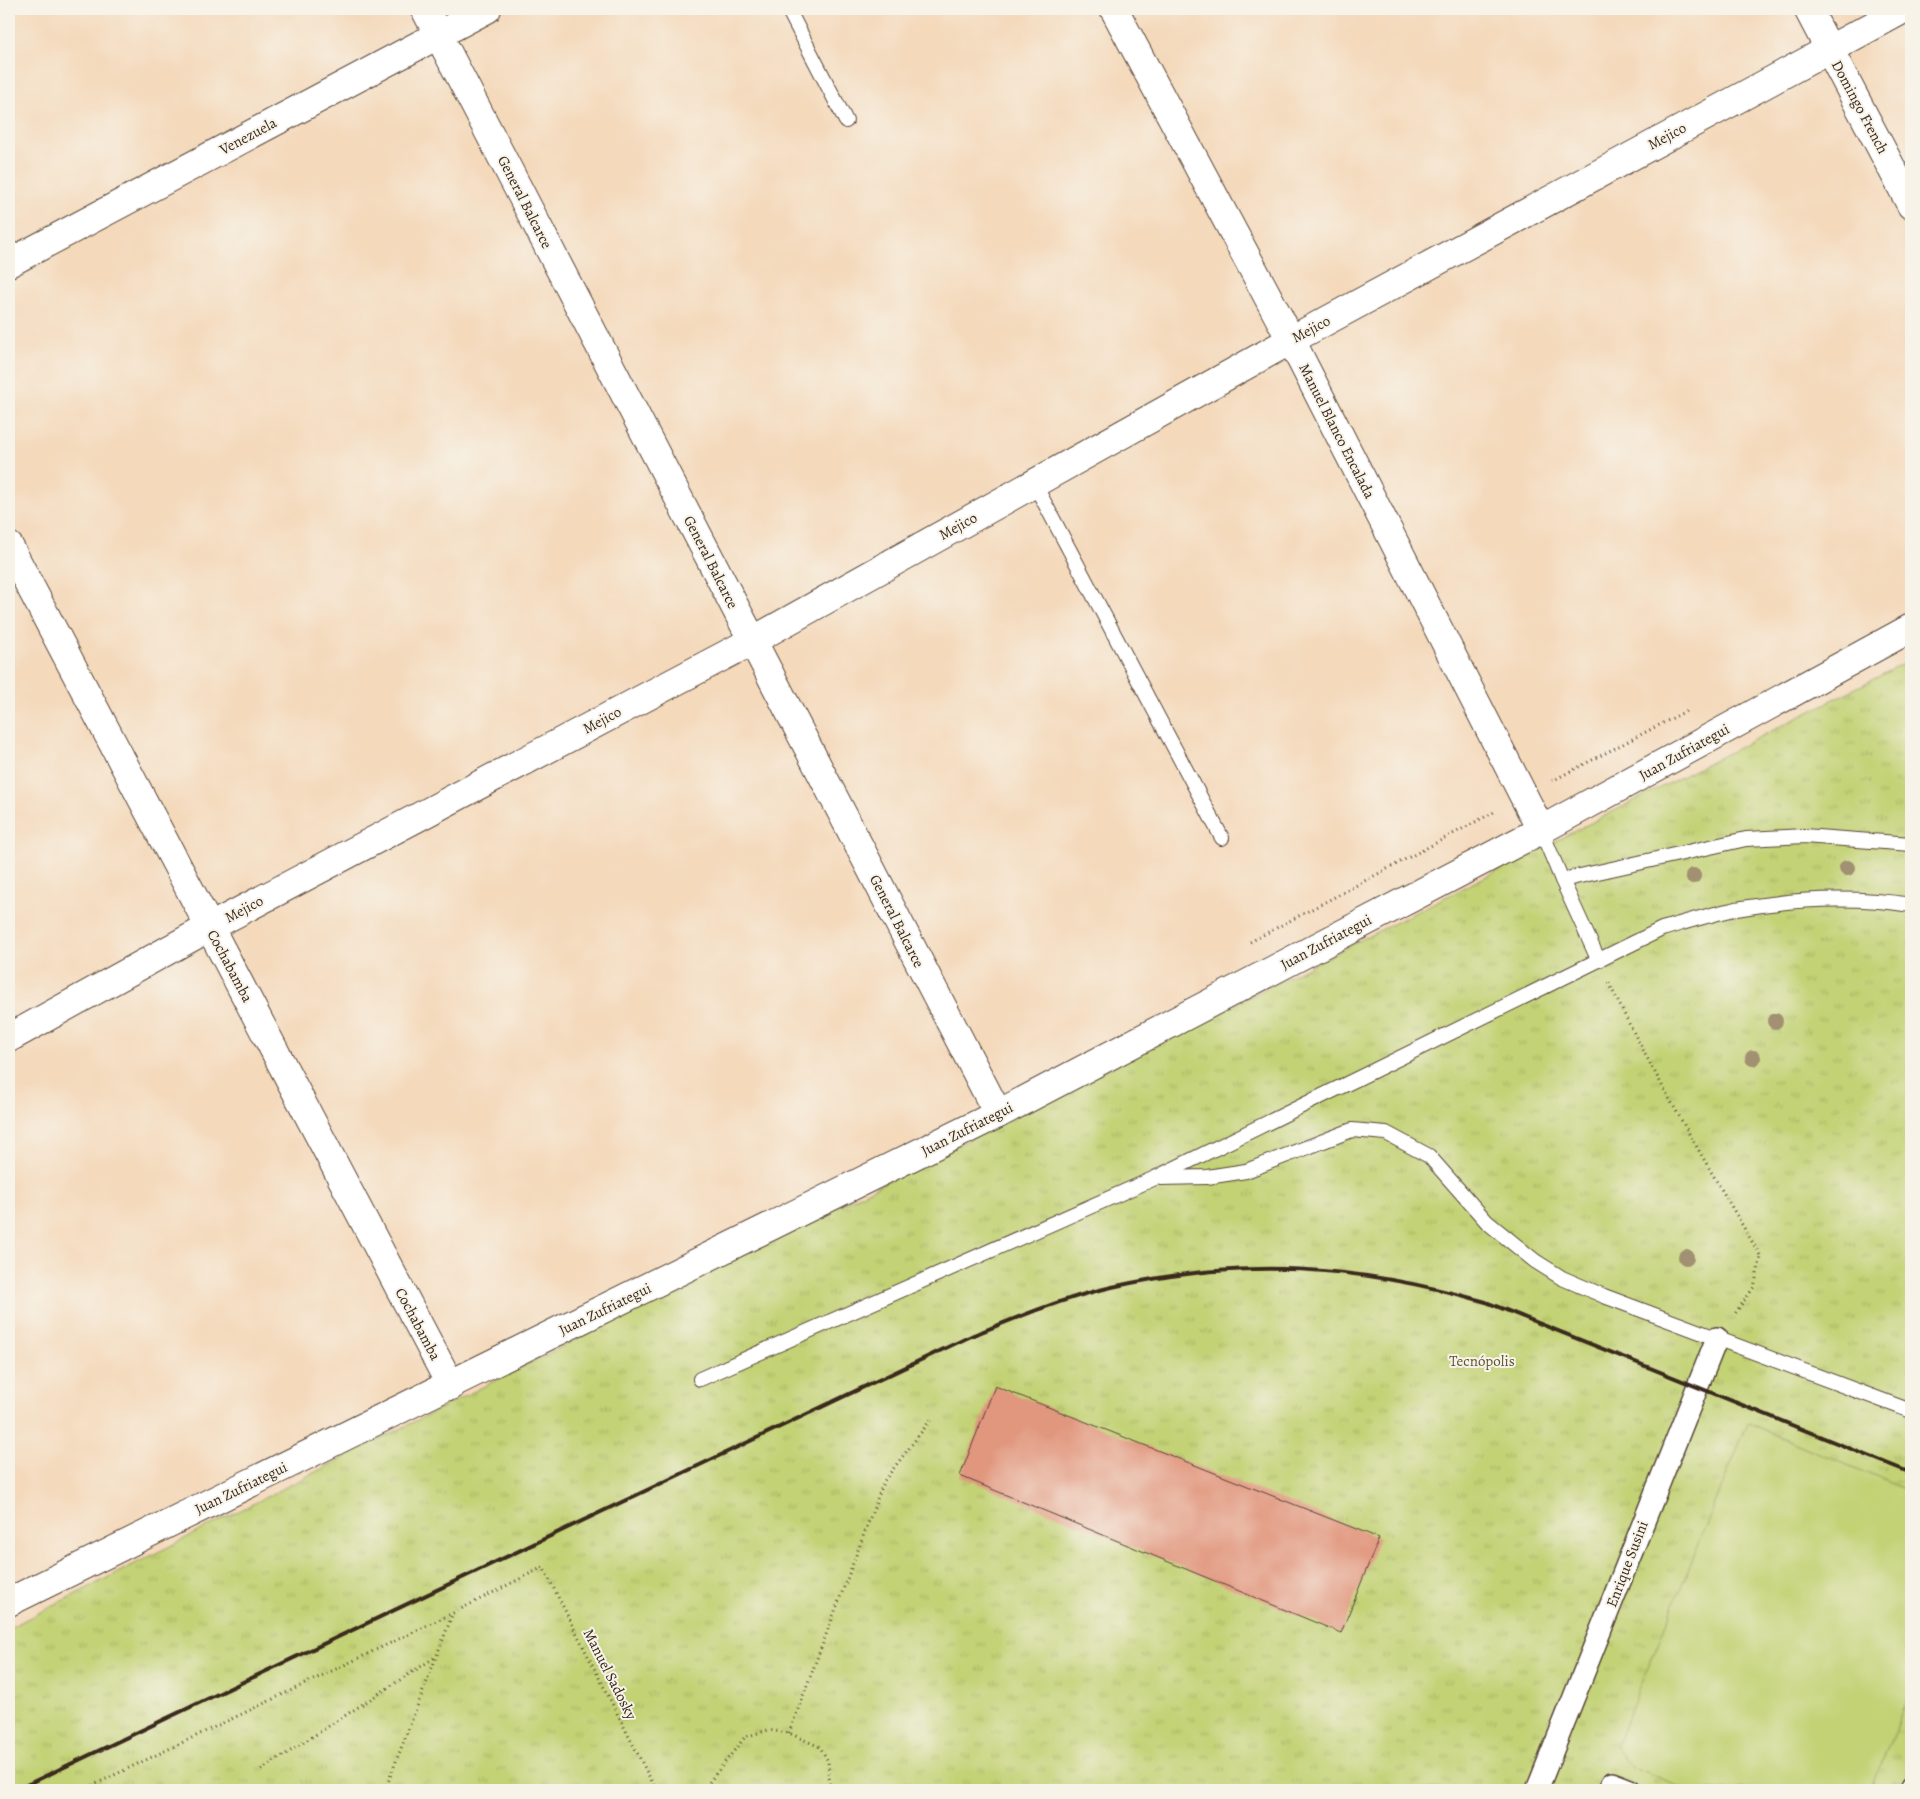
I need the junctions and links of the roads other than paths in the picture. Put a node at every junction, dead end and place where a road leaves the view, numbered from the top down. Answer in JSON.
{"nodes":[{"id":1,"x":424,"y":9,"type":"edge"},
{"id":2,"x":487,"y":9,"type":"edge"},
{"id":3,"x":788,"y":9,"type":"edge"},
{"id":4,"x":1114,"y":9,"type":"edge"},
{"id":5,"x":1808,"y":9,"type":"edge"},
{"id":6,"x":1904,"y":9,"type":"edge"},
{"id":7,"x":438,"y":35,"type":"junction"},
{"id":8,"x":1829,"y":48,"type":"junction"},
{"id":9,"x":846,"y":121,"type":"dead end"},
{"id":10,"x":1911,"y":205,"type":"edge"},
{"id":11,"x":9,"y":262,"type":"edge"},
{"id":12,"x":1291,"y":340,"type":"junction"},
{"id":13,"x":1034,"y":483,"type":"junction"},
{"id":14,"x":9,"y":546,"type":"edge"},
{"id":15,"x":1911,"y":628,"type":"edge"},
{"id":16,"x":752,"y":641,"type":"junction"},
{"id":17,"x":1540,"y":830,"type":"junction"},
{"id":18,"x":1222,"y":838,"type":"dead end"},
{"id":19,"x":1911,"y":844,"type":"edge"},
{"id":20,"x":1562,"y":880,"type":"junction"},
{"id":21,"x":1911,"y":905,"type":"edge"},
{"id":22,"x":210,"y":927,"type":"junction"},
{"id":23,"x":1598,"y":959,"type":"junction"},
{"id":24,"x":9,"y":1038,"type":"edge"},
{"id":25,"x":998,"y":1114,"type":"junction"},
{"id":26,"x":1155,"y":1178,"type":"junction"},
{"id":27,"x":1716,"y":1338,"type":"junction"},
{"id":28,"x":700,"y":1379,"type":"dead end"},
{"id":29,"x":451,"y":1386,"type":"junction"},
{"id":30,"x":1911,"y":1411,"type":"edge"},
{"id":31,"x":9,"y":1602,"type":"edge"},
{"id":32,"x":1537,"y":1790,"type":"edge"}],
"edges":[{"from":1,"to":7,"type":"street","name":"General Balcarce"},
{"from":2,"to":7,"type":"street","name":"Venezuela"},
{"from":3,"to":9,"type":"lane"},
{"from":4,"to":12,"type":"street","name":"Manuel Blanco Encalada"},
{"from":5,"to":8,"type":"street","name":"Domingo French"},
{"from":6,"to":8,"type":"street","name":"Mejico"},
{"from":7,"to":11,"type":"street","name":"Venezuela"},
{"from":7,"to":16,"type":"street","name":"General Balcarce"},
{"from":8,"to":10,"type":"street","name":"Domingo French"},
{"from":8,"to":12,"type":"street","name":"Mejico"},
{"from":12,"to":13,"type":"street","name":"Mejico"},
{"from":12,"to":17,"type":"street","name":"Manuel Blanco Encalada"},
{"from":13,"to":16,"type":"street","name":"Mejico"},
{"from":13,"to":18,"type":"lane"},
{"from":14,"to":22,"type":"street","name":"Cochabamba"},
{"from":15,"to":17,"type":"street","name":"Juan Zufriategui"},
{"from":16,"to":22,"type":"street","name":"Mejico"},
{"from":16,"to":25,"type":"street","name":"General Balcarce"},
{"from":17,"to":20,"type":"lane"},
{"from":17,"to":25,"type":"street","name":"Juan Zufriategui"},
{"from":19,"to":20,"type":"lane"},
{"from":20,"to":23,"type":"lane"},
{"from":21,"to":23,"type":"lane"},
{"from":22,"to":24,"type":"street","name":"Mejico"},
{"from":22,"to":29,"type":"street","name":"Cochabamba"},
{"from":23,"to":26,"type":"lane"},
{"from":25,"to":29,"type":"street","name":"Juan Zufriategui"},
{"from":26,"to":27,"type":"lane"},
{"from":26,"to":28,"type":"lane"},
{"from":27,"to":30,"type":"lane"},
{"from":27,"to":32,"type":"street","name":"Enrique Susini"},
{"from":29,"to":31,"type":"street","name":"Juan Zufriategui"}]}
